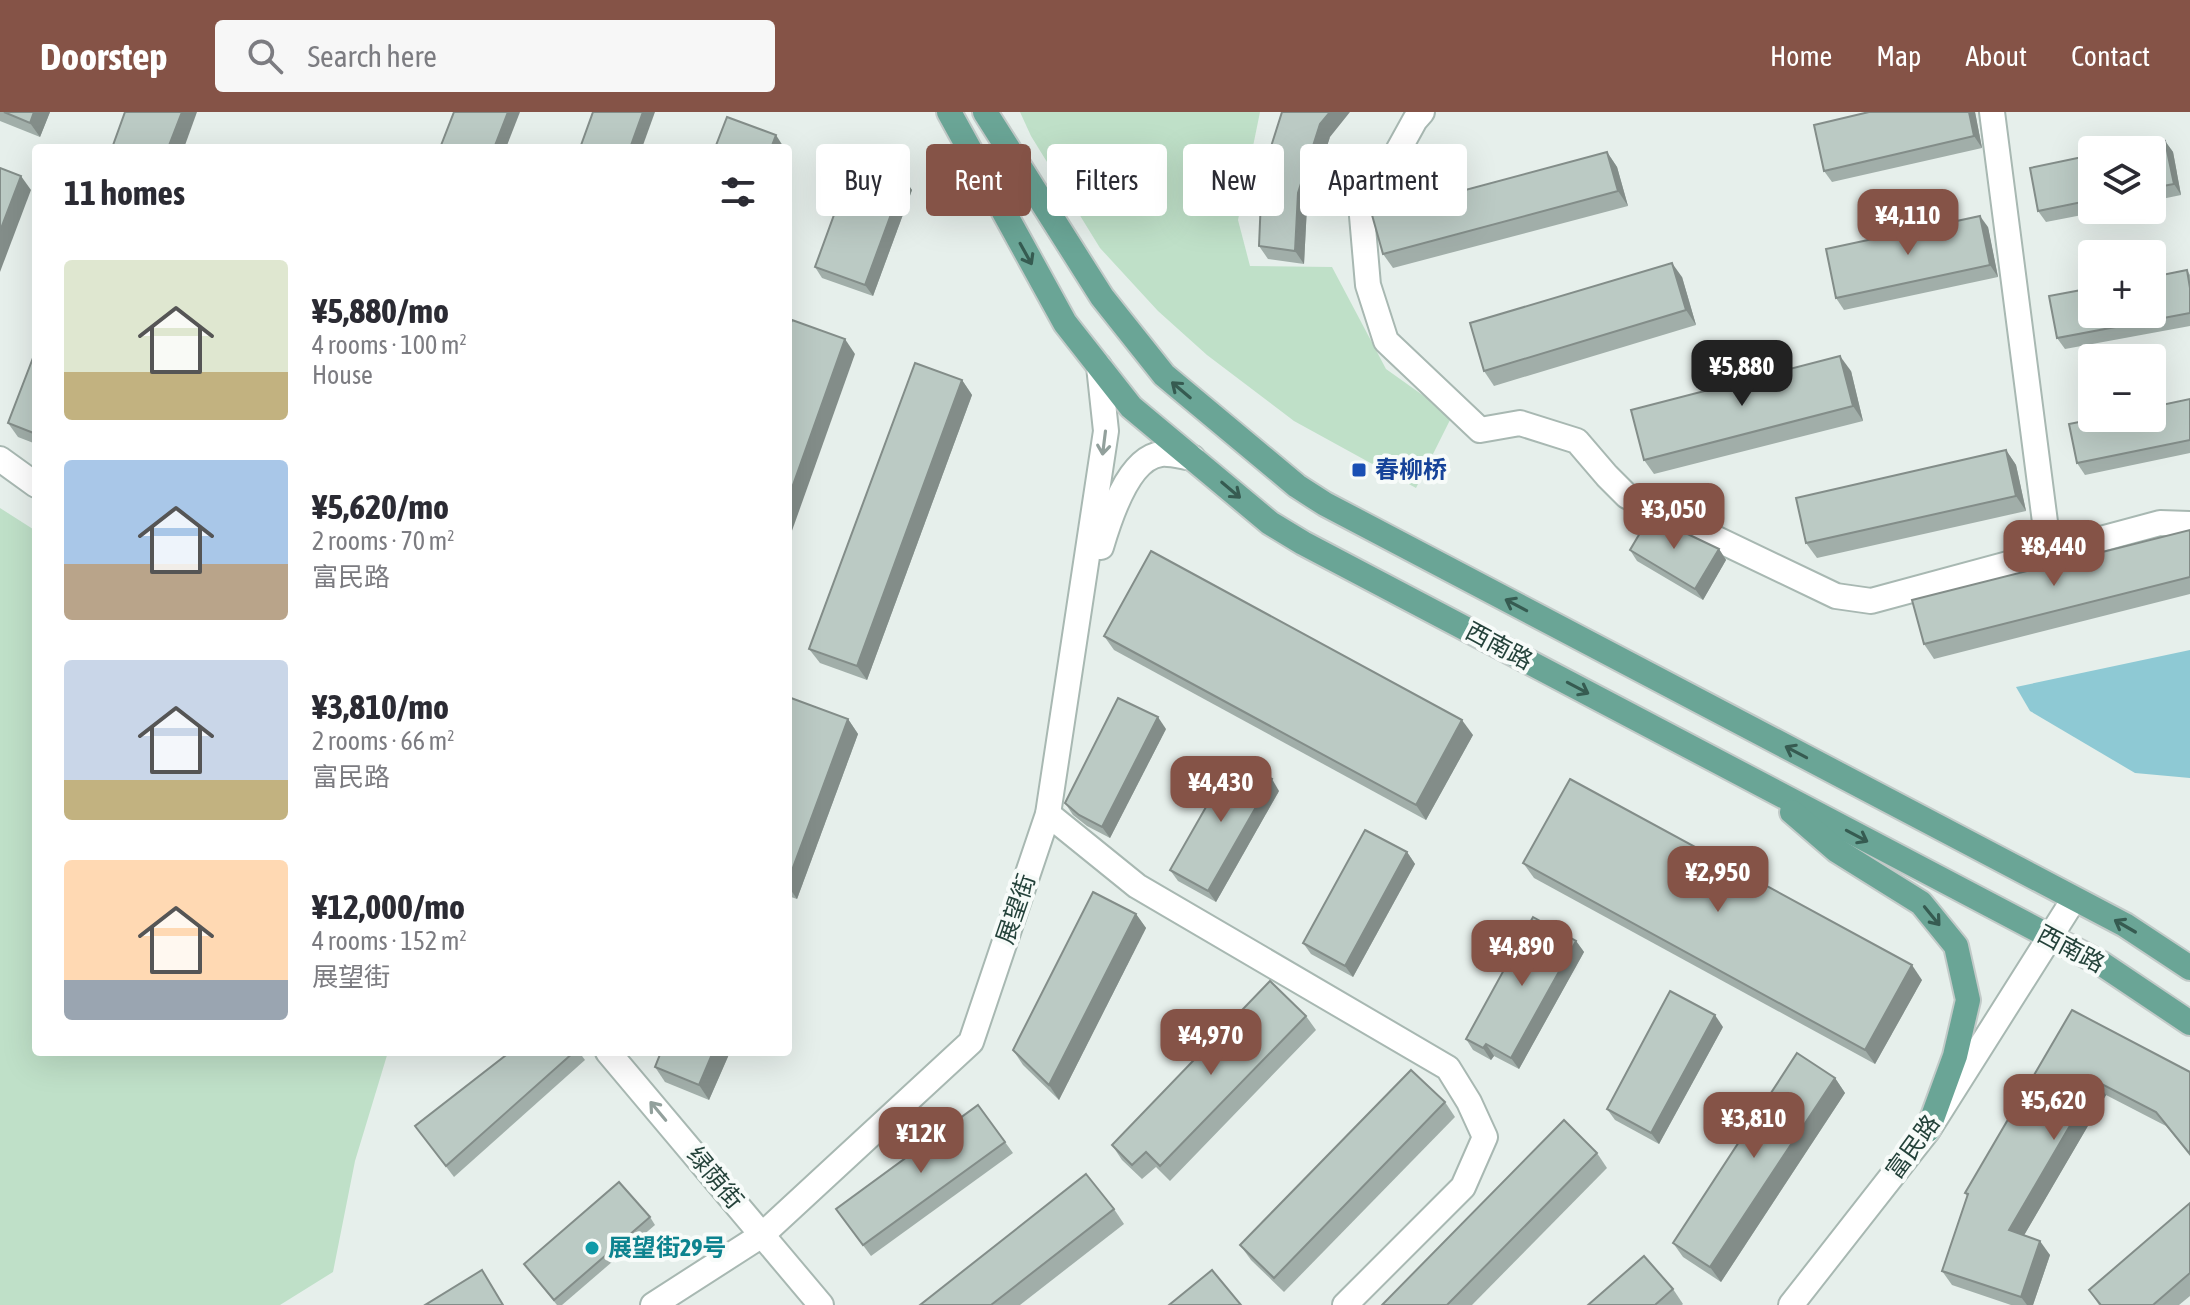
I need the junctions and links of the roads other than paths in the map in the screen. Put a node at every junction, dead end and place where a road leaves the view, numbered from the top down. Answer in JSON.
{"nodes":[{"id":1,"x":949,"y":112,"type":"edge"},
{"id":2,"x":985,"y":112,"type":"edge"},
{"id":3,"x":1422,"y":112,"type":"edge"},
{"id":4,"x":1992,"y":112,"type":"edge"},
{"id":5,"x":1099,"y":366,"type":"junction"},
{"id":6,"x":1193,"y":458,"type":"junction"},
{"id":7,"x":0,"y":459,"type":"edge"},
{"id":8,"x":32,"y":482,"type":"edge"},
{"id":9,"x":2190,"y":524,"type":"edge"},
{"id":10,"x":2049,"y":553,"type":"junction"},
{"id":11,"x":1081,"y":611,"type":"junction"},
{"id":12,"x":1760,"y":784,"type":"junction"},
{"id":13,"x":1048,"y":814,"type":"junction"},
{"id":14,"x":2074,"y":899,"type":"junction"},
{"id":15,"x":2050,"y":938,"type":"junction"},
{"id":16,"x":2190,"y":968,"type":"edge"},
{"id":17,"x":2190,"y":1023,"type":"edge"},
{"id":18,"x":611,"y":1056,"type":"edge"},
{"id":19,"x":1928,"y":1130,"type":"junction"},
{"id":20,"x":762,"y":1235,"type":"junction"},
{"id":21,"x":653,"y":1305,"type":"edge"},
{"id":22,"x":821,"y":1305,"type":"edge"},
{"id":23,"x":1345,"y":1305,"type":"edge"},
{"id":24,"x":1791,"y":1305,"type":"edge"}],
"edges":[{"from":1,"to":5,"type":"main road","name":"西南路","one_way":true},
{"from":14,"to":2,"type":"main road","name":"西南路","one_way":true},
{"from":3,"to":10,"type":"street"},
{"from":4,"to":10,"type":"street"},
{"from":5,"to":6,"type":"main road","name":"西南路"},
{"from":5,"to":11,"type":"street","name":"展望街","one_way":true},
{"from":6,"to":11,"type":"street"},
{"from":6,"to":12,"type":"main road","name":"西南路","one_way":true},
{"from":7,"to":8,"type":"street"},
{"from":9,"to":10,"type":"street"},
{"from":11,"to":13,"type":"street","name":"展望街"},
{"from":12,"to":15,"type":"main road","name":"西南路","one_way":true},
{"from":12,"to":19,"type":"main road","one_way":true},
{"from":13,"to":20,"type":"street","name":"展望街"},
{"from":13,"to":23,"type":"street"},
{"from":14,"to":15,"type":"street","name":"富民路"},
{"from":16,"to":14,"type":"main road","name":"西南路","one_way":true},
{"from":15,"to":17,"type":"main road","name":"西南路"},
{"from":15,"to":19,"type":"street","name":"富民路"},
{"from":20,"to":18,"type":"street","name":"绿荫街","one_way":true},
{"from":19,"to":24,"type":"street","name":"富民路"},
{"from":20,"to":21,"type":"street","name":"展望街"},
{"from":20,"to":22,"type":"street","name":"绿荫街"}]}
